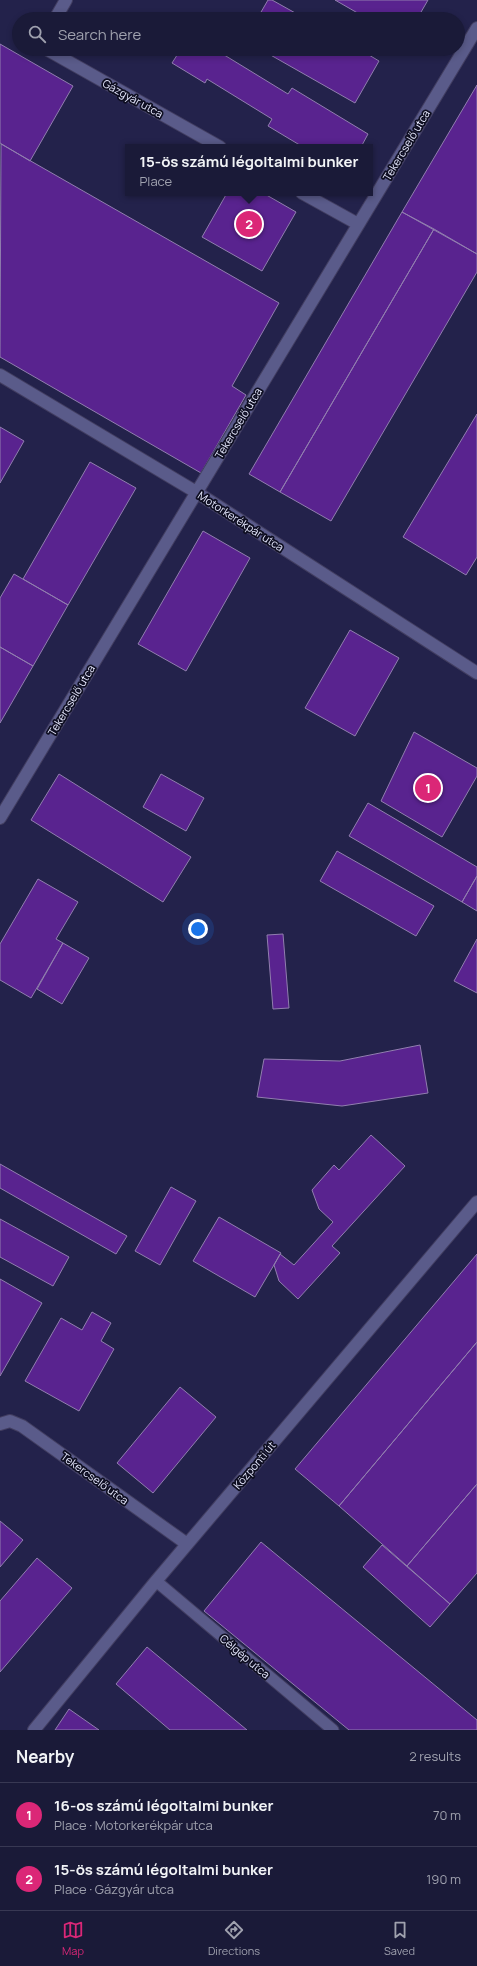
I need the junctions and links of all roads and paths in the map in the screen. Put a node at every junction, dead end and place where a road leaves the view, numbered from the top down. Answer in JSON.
{"nodes":[{"id":1,"x":66,"y":0,"type":"edge"},
{"id":2,"x":59,"y":12,"type":"edge"},
{"id":3,"x":477,"y":28,"type":"edge"},
{"id":4,"x":465,"y":48,"type":"edge"},
{"id":5,"x":58,"y":56,"type":"edge"},
{"id":6,"x":460,"y":56,"type":"edge"},
{"id":7,"x":215,"y":144,"type":"edge"},
{"id":8,"x":307,"y":196,"type":"edge"},
{"id":9,"x":358,"y":224,"type":"junction"},
{"id":10,"x":0,"y":375,"type":"edge"},
{"id":11,"x":196,"y":492,"type":"junction"},
{"id":12,"x":477,"y":673,"type":"edge"},
{"id":13,"x":0,"y":818,"type":"edge"},
{"id":14,"x":477,"y":1202,"type":"edge"},
{"id":15,"x":0,"y":1424,"type":"edge"},
{"id":16,"x":187,"y":1544,"type":"junction"},
{"id":17,"x":156,"y":1581,"type":"junction"},
{"id":18,"x":34,"y":1730,"type":"edge"},
{"id":19,"x":333,"y":1730,"type":"edge"}],
"edges":[{"from":1,"to":2,"type":"street"},
{"from":3,"to":4,"type":"street","name":"Tekercselő utca"},
{"from":5,"to":7,"type":"street","name":"Gázgyár utca"},
{"from":6,"to":9,"type":"street","name":"Tekercselő utca"},
{"from":8,"to":9,"type":"street"},
{"from":9,"to":11,"type":"street","name":"Tekercselő utca"},
{"from":10,"to":11,"type":"street","name":"Motorkerékpár utca"},
{"from":11,"to":12,"type":"street","name":"Motorkerékpár utca"},
{"from":11,"to":13,"type":"street","name":"Tekercselő utca"},
{"from":14,"to":16,"type":"street","name":"Központi út"},
{"from":15,"to":16,"type":"street","name":"Tekercselő utca"},
{"from":16,"to":17,"type":"street","name":"Központi út"},
{"from":17,"to":18,"type":"street","name":"Központi út"},
{"from":17,"to":19,"type":"lane","name":"Célgép utca"}]}
